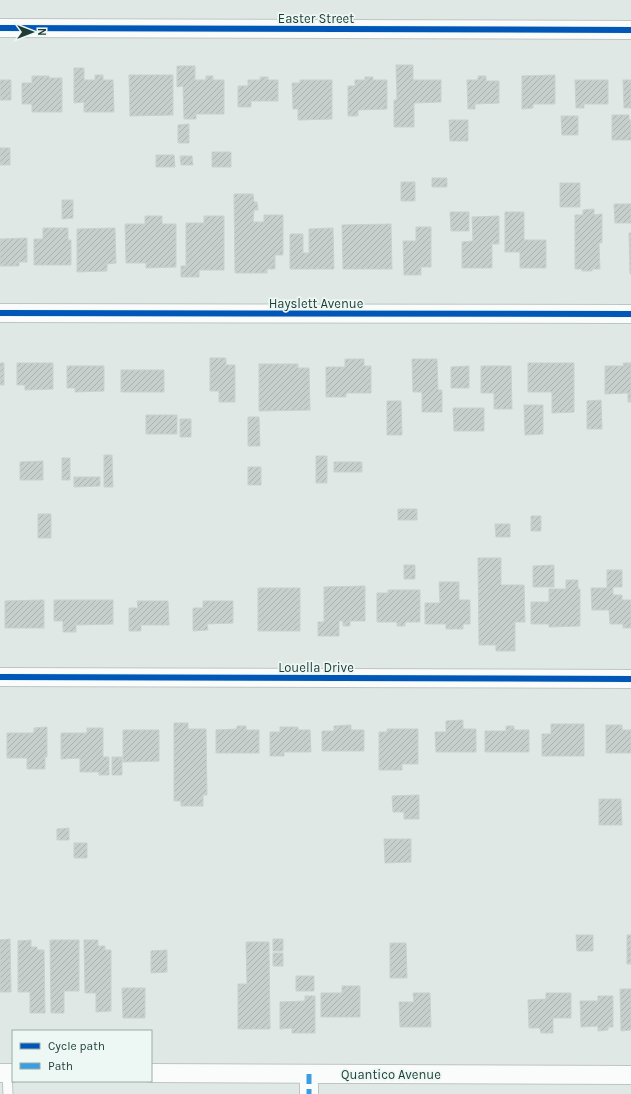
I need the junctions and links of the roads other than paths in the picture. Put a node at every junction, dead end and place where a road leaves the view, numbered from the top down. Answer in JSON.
{"nodes":[{"id":1,"x":0,"y":28,"type":"edge"},
{"id":2,"x":631,"y":30,"type":"edge"},
{"id":3,"x":0,"y":313,"type":"edge"},
{"id":4,"x":631,"y":314,"type":"edge"},
{"id":5,"x":0,"y":677,"type":"edge"},
{"id":6,"x":631,"y":679,"type":"edge"},
{"id":7,"x":7,"y":1073,"type":"edge"},
{"id":8,"x":152,"y":1074,"type":"edge"},
{"id":9,"x":309,"y":1074,"type":"junction"},
{"id":10,"x":631,"y":1075,"type":"edge"},
{"id":11,"x":8,"y":1094,"type":"edge"},
{"id":12,"x":309,"y":1094,"type":"edge"}],
"edges":[{"from":1,"to":2,"type":"street","name":"Easter Street"},
{"from":3,"to":4,"type":"street","name":"Hayslett Avenue"},
{"from":5,"to":6,"type":"street","name":"Louella Drive"},
{"from":7,"to":11,"type":"lane"},
{"from":8,"to":9,"type":"street","name":"Quantico Avenue"},
{"from":9,"to":10,"type":"street","name":"Quantico Avenue"},
{"from":9,"to":12,"type":"street"}]}
